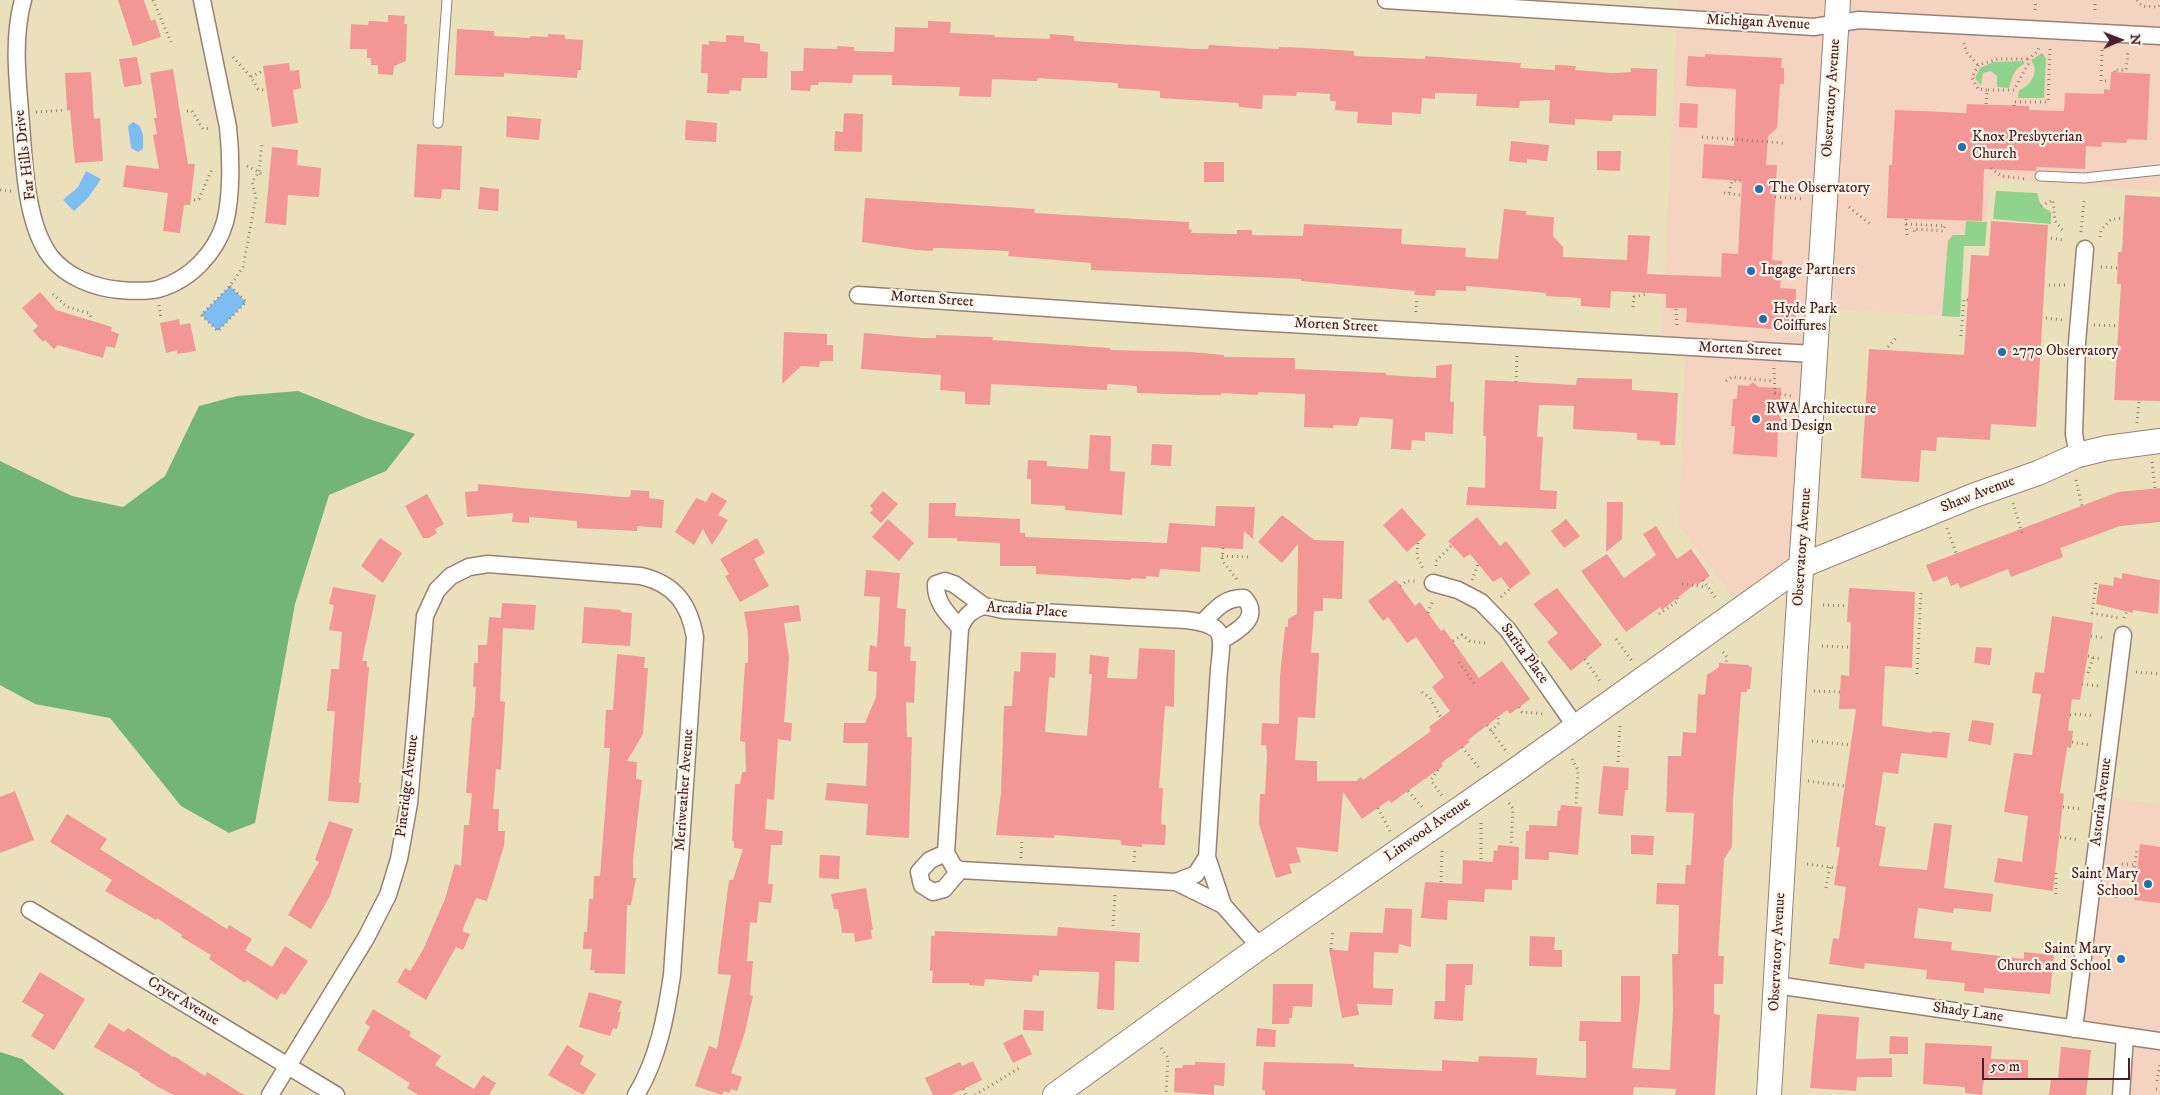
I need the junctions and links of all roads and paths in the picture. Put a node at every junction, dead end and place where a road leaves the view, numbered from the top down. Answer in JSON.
{"nodes":[{"id":1,"x":23,"y":0,"type":"edge"},
{"id":2,"x":154,"y":0,"type":"edge"},
{"id":3,"x":202,"y":0,"type":"edge"},
{"id":4,"x":447,"y":0,"type":"edge"},
{"id":5,"x":1386,"y":0,"type":"edge"},
{"id":6,"x":1838,"y":0,"type":"edge"},
{"id":7,"x":2036,"y":0,"type":"edge"},
{"id":8,"x":2095,"y":0,"type":"edge"},
{"id":9,"x":2137,"y":0,"type":"edge"},
{"id":10,"x":2160,"y":5,"type":"edge"},
{"id":11,"x":2150,"y":7,"type":"junction"},
{"id":12,"x":2035,"y":10,"type":"dead end"},
{"id":13,"x":2095,"y":10,"type":"dead end"},
{"id":14,"x":2150,"y":13,"type":"dead end"},
{"id":15,"x":1837,"y":23,"type":"junction"},
{"id":16,"x":2160,"y":36,"type":"edge"},
{"id":17,"x":172,"y":42,"type":"dead end"},
{"id":18,"x":1964,"y":43,"type":"dead end"},
{"id":19,"x":2040,"y":46,"type":"dead end"},
{"id":20,"x":2050,"y":47,"type":"dead end"},
{"id":21,"x":2102,"y":50,"type":"dead end"},
{"id":22,"x":2128,"y":50,"type":"dead end"},
{"id":23,"x":232,"y":56,"type":"dead end"},
{"id":24,"x":2028,"y":58,"type":"junction"},
{"id":25,"x":1978,"y":65,"type":"junction"},
{"id":26,"x":262,"y":70,"type":"dead end"},
{"id":27,"x":2115,"y":72,"type":"dead end"},
{"id":28,"x":251,"y":77,"type":"junction"},
{"id":29,"x":2110,"y":81,"type":"dead end"},
{"id":30,"x":266,"y":90,"type":"dead end"},
{"id":31,"x":1987,"y":90,"type":"junction"},
{"id":32,"x":1986,"y":104,"type":"dead end"},
{"id":33,"x":2014,"y":106,"type":"dead end"},
{"id":34,"x":66,"y":110,"type":"dead end"},
{"id":35,"x":187,"y":110,"type":"dead end"},
{"id":36,"x":20,"y":113,"type":"junction"},
{"id":37,"x":438,"y":124,"type":"dead end"},
{"id":38,"x":228,"y":127,"type":"junction"},
{"id":39,"x":1702,"y":137,"type":"dead end"},
{"id":40,"x":262,"y":143,"type":"dead end"},
{"id":41,"x":1783,"y":143,"type":"dead end"},
{"id":42,"x":229,"y":165,"type":"junction"},
{"id":43,"x":1991,"y":168,"type":"dead end"},
{"id":44,"x":2160,"y":170,"type":"edge"},
{"id":45,"x":2040,"y":176,"type":"joint"},
{"id":46,"x":1741,"y":181,"type":"dead end"},
{"id":47,"x":1740,"y":195,"type":"dead end"},
{"id":48,"x":1775,"y":197,"type":"dead end"},
{"id":49,"x":1804,"y":199,"type":"dead end"},
{"id":50,"x":194,"y":200,"type":"dead end"},
{"id":51,"x":2084,"y":201,"type":"dead end"},
{"id":52,"x":2042,"y":206,"type":"dead end"},
{"id":53,"x":1849,"y":207,"type":"dead end"},
{"id":54,"x":2124,"y":218,"type":"dead end"},
{"id":55,"x":1906,"y":219,"type":"dead end"},
{"id":56,"x":1870,"y":224,"type":"dead end"},
{"id":57,"x":1906,"y":224,"type":"junction"},
{"id":58,"x":2064,"y":232,"type":"dead end"},
{"id":59,"x":1907,"y":235,"type":"dead end"},
{"id":60,"x":1915,"y":235,"type":"dead end"},
{"id":61,"x":2100,"y":237,"type":"dead end"},
{"id":62,"x":2050,"y":238,"type":"dead end"},
{"id":63,"x":2064,"y":240,"type":"dead end"},
{"id":64,"x":2085,"y":249,"type":"joint"},
{"id":65,"x":2049,"y":285,"type":"dead end"},
{"id":66,"x":2066,"y":285,"type":"dead end"},
{"id":67,"x":230,"y":286,"type":"junction"},
{"id":68,"x":53,"y":294,"type":"dead end"},
{"id":69,"x":1647,"y":294,"type":"dead end"},
{"id":70,"x":858,"y":295,"type":"dead end"},
{"id":71,"x":1417,"y":298,"type":"dead end"},
{"id":72,"x":1968,"y":300,"type":"dead end"},
{"id":73,"x":1633,"y":307,"type":"dead end"},
{"id":74,"x":1676,"y":310,"type":"dead end"},
{"id":75,"x":1416,"y":312,"type":"dead end"},
{"id":76,"x":91,"y":317,"type":"dead end"},
{"id":77,"x":2046,"y":318,"type":"dead end"},
{"id":78,"x":2071,"y":322,"type":"junction"},
{"id":79,"x":2119,"y":326,"type":"dead end"},
{"id":80,"x":1677,"y":329,"type":"dead end"},
{"id":81,"x":1961,"y":336,"type":"dead end"},
{"id":82,"x":1515,"y":337,"type":"junction"},
{"id":83,"x":1897,"y":337,"type":"dead end"},
{"id":84,"x":1888,"y":346,"type":"dead end"},
{"id":85,"x":2002,"y":351,"type":"dead end"},
{"id":86,"x":1814,"y":354,"type":"junction"},
{"id":87,"x":2002,"y":358,"type":"dead end"},
{"id":88,"x":1774,"y":368,"type":"dead end"},
{"id":89,"x":1726,"y":381,"type":"dead end"},
{"id":90,"x":1773,"y":381,"type":"junction"},
{"id":91,"x":1516,"y":382,"type":"dead end"},
{"id":92,"x":1792,"y":396,"type":"dead end"},
{"id":93,"x":2160,"y":442,"type":"edge"},
{"id":94,"x":2073,"y":457,"type":"junction"},
{"id":95,"x":2007,"y":484,"type":"junction"},
{"id":96,"x":2082,"y":506,"type":"dead end"},
{"id":97,"x":2022,"y":533,"type":"dead end"},
{"id":98,"x":1418,"y":543,"type":"dead end"},
{"id":99,"x":1452,"y":545,"type":"dead end"},
{"id":100,"x":1223,"y":548,"type":"dead end"},
{"id":101,"x":1222,"y":556,"type":"junction"},
{"id":102,"x":1248,"y":557,"type":"dead end"},
{"id":103,"x":1478,"y":564,"type":"dead end"},
{"id":104,"x":1802,"y":566,"type":"junction"},
{"id":105,"x":572,"y":570,"type":"joint"},
{"id":106,"x":1703,"y":580,"type":"dead end"},
{"id":107,"x":1429,"y":581,"type":"junction"},
{"id":108,"x":1472,"y":581,"type":"dead end"},
{"id":109,"x":2096,"y":583,"type":"dead end"},
{"id":110,"x":1682,"y":584,"type":"dead end"},
{"id":111,"x":1400,"y":586,"type":"dead end"},
{"id":112,"x":1707,"y":587,"type":"junction"},
{"id":113,"x":1510,"y":589,"type":"dead end"},
{"id":114,"x":1921,"y":592,"type":"dead end"},
{"id":115,"x":1244,"y":598,"type":"junction"},
{"id":116,"x":1677,"y":598,"type":"dead end"},
{"id":117,"x":1498,"y":599,"type":"dead end"},
{"id":118,"x":1717,"y":601,"type":"dead end"},
{"id":119,"x":1823,"y":605,"type":"dead end"},
{"id":120,"x":984,"y":606,"type":"junction"},
{"id":121,"x":1848,"y":606,"type":"dead end"},
{"id":122,"x":2127,"y":611,"type":"dead end"},
{"id":123,"x":1428,"y":613,"type":"dead end"},
{"id":124,"x":1659,"y":614,"type":"dead end"},
{"id":125,"x":1203,"y":622,"type":"junction"},
{"id":126,"x":2125,"y":625,"type":"junction"},
{"id":127,"x":960,"y":628,"type":"junction"},
{"id":128,"x":2091,"y":636,"type":"dead end"},
{"id":129,"x":1616,"y":638,"type":"dead end"},
{"id":130,"x":2103,"y":638,"type":"dead end"},
{"id":131,"x":1222,"y":640,"type":"junction"},
{"id":132,"x":1453,"y":641,"type":"dead end"},
{"id":133,"x":1485,"y":643,"type":"dead end"},
{"id":134,"x":1822,"y":646,"type":"dead end"},
{"id":135,"x":1850,"y":648,"type":"dead end"},
{"id":136,"x":1723,"y":652,"type":"dead end"},
{"id":137,"x":2088,"y":656,"type":"dead end"},
{"id":138,"x":2092,"y":658,"type":"junction"},
{"id":139,"x":2101,"y":659,"type":"dead end"},
{"id":140,"x":1585,"y":660,"type":"dead end"},
{"id":141,"x":1632,"y":661,"type":"dead end"},
{"id":142,"x":1459,"y":662,"type":"dead end"},
{"id":143,"x":1726,"y":663,"type":"dead end"},
{"id":144,"x":2136,"y":672,"type":"dead end"},
{"id":145,"x":2088,"y":673,"type":"dead end"},
{"id":146,"x":1918,"y":674,"type":"dead end"},
{"id":147,"x":2160,"y":674,"type":"edge"},
{"id":148,"x":1601,"y":683,"type":"dead end"},
{"id":149,"x":2082,"y":684,"type":"dead end"},
{"id":150,"x":1476,"y":686,"type":"dead end"},
{"id":151,"x":2098,"y":686,"type":"dead end"},
{"id":152,"x":1422,"y":692,"type":"dead end"},
{"id":153,"x":1519,"y":708,"type":"dead end"},
{"id":154,"x":1548,"y":715,"type":"dead end"},
{"id":155,"x":1498,"y":716,"type":"dead end"},
{"id":156,"x":2070,"y":716,"type":"dead end"},
{"id":157,"x":2094,"y":716,"type":"dead end"},
{"id":158,"x":1441,"y":718,"type":"dead end"},
{"id":159,"x":1487,"y":725,"type":"dead end"},
{"id":160,"x":1620,"y":725,"type":"dead end"},
{"id":161,"x":1576,"y":727,"type":"junction"},
{"id":162,"x":1491,"y":731,"type":"junction"},
{"id":163,"x":1790,"y":739,"type":"junction"},
{"id":164,"x":2072,"y":742,"type":"dead end"},
{"id":165,"x":1851,"y":745,"type":"dead end"},
{"id":166,"x":2090,"y":745,"type":"dead end"},
{"id":167,"x":1462,"y":747,"type":"dead end"},
{"id":168,"x":1572,"y":759,"type":"dead end"},
{"id":169,"x":1618,"y":762,"type":"dead end"},
{"id":170,"x":1480,"y":768,"type":"dead end"},
{"id":171,"x":1517,"y":769,"type":"junction"},
{"id":172,"x":1438,"y":770,"type":"dead end"},
{"id":173,"x":1788,"y":780,"type":"junction"},
{"id":174,"x":1845,"y":786,"type":"dead end"},
{"id":175,"x":1408,"y":791,"type":"dead end"},
{"id":176,"x":1509,"y":803,"type":"dead end"},
{"id":177,"x":1576,"y":806,"type":"dead end"},
{"id":178,"x":2063,"y":806,"type":"dead end"},
{"id":179,"x":1378,"y":808,"type":"dead end"},
{"id":180,"x":1423,"y":808,"type":"dead end"},
{"id":181,"x":2082,"y":810,"type":"dead end"},
{"id":182,"x":1453,"y":813,"type":"junction"},
{"id":183,"x":1481,"y":823,"type":"dead end"},
{"id":184,"x":1391,"y":831,"type":"dead end"},
{"id":185,"x":2060,"y":837,"type":"dead end"},
{"id":186,"x":2079,"y":840,"type":"dead end"},
{"id":187,"x":1511,"y":845,"type":"dead end"},
{"id":188,"x":1135,"y":849,"type":"dead end"},
{"id":189,"x":2137,"y":850,"type":"dead end"},
{"id":190,"x":1442,"y":851,"type":"dead end"},
{"id":191,"x":946,"y":853,"type":"junction"},
{"id":192,"x":1207,"y":857,"type":"junction"},
{"id":193,"x":1481,"y":859,"type":"dead end"},
{"id":194,"x":1807,"y":864,"type":"dead end"},
{"id":195,"x":2122,"y":864,"type":"dead end"},
{"id":196,"x":1134,"y":865,"type":"dead end"},
{"id":197,"x":2135,"y":865,"type":"junction"},
{"id":198,"x":1830,"y":867,"type":"junction"},
{"id":199,"x":1837,"y":868,"type":"dead end"},
{"id":200,"x":960,"y":870,"type":"junction"},
{"id":201,"x":2121,"y":871,"type":"dead end"},
{"id":202,"x":2056,"y":873,"type":"dead end"},
{"id":203,"x":2137,"y":873,"type":"dead end"},
{"id":204,"x":1176,"y":882,"type":"junction"},
{"id":205,"x":1441,"y":882,"type":"dead end"},
{"id":206,"x":1826,"y":888,"type":"dead end"},
{"id":207,"x":2116,"y":892,"type":"dead end"},
{"id":208,"x":2131,"y":892,"type":"dead end"},
{"id":209,"x":1115,"y":894,"type":"dead end"},
{"id":210,"x":2056,"y":896,"type":"dead end"},
{"id":211,"x":2116,"y":898,"type":"dead end"},
{"id":212,"x":1223,"y":905,"type":"junction"},
{"id":213,"x":30,"y":910,"type":"dead end"},
{"id":214,"x":1113,"y":926,"type":"dead end"},
{"id":215,"x":1333,"y":928,"type":"dead end"},
{"id":216,"x":1260,"y":947,"type":"junction"},
{"id":217,"x":1331,"y":949,"type":"dead end"},
{"id":218,"x":1776,"y":985,"type":"junction"},
{"id":219,"x":2074,"y":1029,"type":"junction"},
{"id":220,"x":2125,"y":1036,"type":"junction"},
{"id":221,"x":2160,"y":1041,"type":"edge"},
{"id":222,"x":1161,"y":1048,"type":"dead end"},
{"id":223,"x":2160,"y":1064,"type":"edge"},
{"id":224,"x":289,"y":1066,"type":"junction"},
{"id":225,"x":1021,"y":1067,"type":"dead end"},
{"id":226,"x":2157,"y":1082,"type":"dead end"},
{"id":227,"x":963,"y":1089,"type":"dead end"},
{"id":228,"x":1064,"y":1093,"type":"edge"},
{"id":229,"x":270,"y":1095,"type":"edge"},
{"id":230,"x":336,"y":1095,"type":"edge"},
{"id":231,"x":636,"y":1095,"type":"edge"},
{"id":232,"x":966,"y":1095,"type":"edge"},
{"id":233,"x":975,"y":1095,"type":"edge"},
{"id":234,"x":1166,"y":1095,"type":"edge"},
{"id":235,"x":1769,"y":1095,"type":"edge"},
{"id":236,"x":2121,"y":1095,"type":"edge"}],
"edges":[{"from":1,"to":36,"type":"street","name":"Far Hills Drive"},
{"from":2,"to":17,"type":"path"},
{"from":3,"to":38,"type":"street","name":"Far Hills Drive"},
{"from":4,"to":37,"type":"lane"},
{"from":5,"to":15,"type":"street","name":"Michigan Avenue"},
{"from":6,"to":15,"type":"main road","name":"Observatory Avenue"},
{"from":7,"to":12,"type":"path"},
{"from":8,"to":13,"type":"path"},
{"from":9,"to":11,"type":"path"},
{"from":10,"to":11,"type":"path"},
{"from":11,"to":14,"type":"path"},
{"from":15,"to":16,"type":"street","name":"Michigan Avenue"},
{"from":15,"to":86,"type":"main road","name":"Observatory Avenue"},
{"from":18,"to":25,"type":"path"},
{"from":19,"to":24,"type":"path"},
{"from":20,"to":33,"type":"path"},
{"from":21,"to":29,"type":"path"},
{"from":22,"to":27,"type":"path"},
{"from":23,"to":28,"type":"path"},
{"from":24,"to":25,"type":"path"},
{"from":24,"to":31,"type":"path"},
{"from":25,"to":31,"type":"path"},
{"from":26,"to":28,"type":"path"},
{"from":28,"to":30,"type":"path"},
{"from":31,"to":32,"type":"path"},
{"from":34,"to":36,"type":"path"},
{"from":35,"to":38,"type":"path"},
{"from":36,"to":42,"type":"street","name":"Far Hills Drive"},
{"from":38,"to":42,"type":"street","name":"Far Hills Drive"},
{"from":39,"to":41,"type":"path"},
{"from":40,"to":67,"type":"path"},
{"from":42,"to":50,"type":"path"},
{"from":43,"to":45,"type":"path"},
{"from":44,"to":45,"type":"lane"},
{"from":46,"to":47,"type":"path"},
{"from":48,"to":49,"type":"path"},
{"from":51,"to":64,"type":"path"},
{"from":52,"to":58,"type":"path"},
{"from":53,"to":56,"type":"path"},
{"from":54,"to":61,"type":"path"},
{"from":55,"to":57,"type":"path"},
{"from":57,"to":59,"type":"path"},
{"from":57,"to":60,"type":"path"},
{"from":62,"to":63,"type":"path"},
{"from":64,"to":78,"type":"street"},
{"from":65,"to":66,"type":"path"},
{"from":67,"to":67,"type":"path"},
{"from":68,"to":76,"type":"path"},
{"from":69,"to":73,"type":"path"},
{"from":70,"to":82,"type":"street","name":"Morten Street"},
{"from":71,"to":75,"type":"path"},
{"from":72,"to":81,"type":"path"},
{"from":74,"to":80,"type":"path"},
{"from":77,"to":78,"type":"path"},
{"from":78,"to":79,"type":"path"},
{"from":78,"to":94,"type":"street"},
{"from":82,"to":86,"type":"street","name":"Morten Street"},
{"from":82,"to":91,"type":"path"},
{"from":83,"to":84,"type":"path"},
{"from":85,"to":87,"type":"path"},
{"from":86,"to":104,"type":"main road","name":"Observatory Avenue"},
{"from":88,"to":90,"type":"path"},
{"from":89,"to":90,"type":"path"},
{"from":90,"to":92,"type":"path"},
{"from":93,"to":94,"type":"main road","name":"Shaw Avenue"},
{"from":94,"to":95,"type":"main road","name":"Shaw Avenue"},
{"from":94,"to":96,"type":"path"},
{"from":95,"to":97,"type":"path"},
{"from":95,"to":104,"type":"main road","name":"Shaw Avenue"},
{"from":98,"to":107,"type":"path"},
{"from":99,"to":107,"type":"path"},
{"from":100,"to":101,"type":"path"},
{"from":101,"to":102,"type":"path"},
{"from":101,"to":115,"type":"path"},
{"from":103,"to":108,"type":"path"},
{"from":104,"to":161,"type":"main road","name":"Linwood Avenue"},
{"from":104,"to":163,"type":"main road","name":"Observatory Avenue"},
{"from":105,"to":224,"type":"street","name":"Pineridge Avenue"},
{"from":105,"to":231,"type":"street","name":"Meriweather Avenue"},
{"from":106,"to":112,"type":"path"},
{"from":107,"to":111,"type":"path"},
{"from":107,"to":123,"type":"path"},
{"from":107,"to":161,"type":"street","name":"Sarita Place"},
{"from":109,"to":126,"type":"path"},
{"from":110,"to":112,"type":"path"},
{"from":112,"to":118,"type":"path"},
{"from":113,"to":117,"type":"path"},
{"from":114,"to":146,"type":"path"},
{"from":115,"to":125,"type":"street"},
{"from":115,"to":131,"type":"street"},
{"from":116,"to":124,"type":"path"},
{"from":119,"to":121,"type":"path"},
{"from":120,"to":125,"type":"street","name":"Arcadia Place"},
{"from":120,"to":127,"type":"street","name":"Arcadia Place"},
{"from":120,"to":127,"type":"street"},
{"from":122,"to":126,"type":"path"},
{"from":125,"to":131,"type":"street"},
{"from":126,"to":219,"type":"street","name":"Astoria Avenue"},
{"from":127,"to":191,"type":"street"},
{"from":128,"to":130,"type":"path"},
{"from":129,"to":141,"type":"path"},
{"from":131,"to":192,"type":"street"},
{"from":132,"to":133,"type":"path"},
{"from":134,"to":135,"type":"path"},
{"from":136,"to":143,"type":"path"},
{"from":137,"to":138,"type":"path"},
{"from":138,"to":139,"type":"path"},
{"from":138,"to":145,"type":"path"},
{"from":140,"to":148,"type":"path"},
{"from":142,"to":150,"type":"path"},
{"from":144,"to":147,"type":"path"},
{"from":149,"to":151,"type":"path"},
{"from":152,"to":158,"type":"path"},
{"from":153,"to":154,"type":"path"},
{"from":155,"to":162,"type":"path"},
{"from":156,"to":157,"type":"path"},
{"from":159,"to":162,"type":"path"},
{"from":160,"to":169,"type":"path"},
{"from":161,"to":171,"type":"main road","name":"Linwood Avenue"},
{"from":162,"to":171,"type":"path"},
{"from":163,"to":165,"type":"path"},
{"from":163,"to":173,"type":"main road","name":"Observatory Avenue"},
{"from":164,"to":166,"type":"path"},
{"from":167,"to":170,"type":"path"},
{"from":168,"to":177,"type":"path"},
{"from":171,"to":182,"type":"main road","name":"Linwood Avenue"},
{"from":172,"to":182,"type":"path"},
{"from":173,"to":174,"type":"path"},
{"from":173,"to":218,"type":"main road","name":"Observatory Avenue"},
{"from":175,"to":180,"type":"path"},
{"from":176,"to":187,"type":"path"},
{"from":178,"to":181,"type":"path"},
{"from":179,"to":184,"type":"path"},
{"from":182,"to":216,"type":"main road","name":"Linwood Avenue"},
{"from":183,"to":193,"type":"path"},
{"from":185,"to":186,"type":"path"},
{"from":188,"to":196,"type":"path"},
{"from":189,"to":197,"type":"path"},
{"from":190,"to":205,"type":"path"},
{"from":191,"to":200,"type":"street"},
{"from":191,"to":200,"type":"street"},
{"from":192,"to":204,"type":"street"},
{"from":192,"to":212,"type":"street"},
{"from":194,"to":198,"type":"path"},
{"from":195,"to":197,"type":"path"},
{"from":197,"to":208,"type":"path"},
{"from":198,"to":199,"type":"path"},
{"from":198,"to":206,"type":"path"},
{"from":200,"to":204,"type":"street"},
{"from":201,"to":203,"type":"path","bridge":true},
{"from":202,"to":210,"type":"path"},
{"from":204,"to":212,"type":"street"},
{"from":207,"to":211,"type":"path"},
{"from":209,"to":214,"type":"path"},
{"from":212,"to":216,"type":"street"},
{"from":213,"to":224,"type":"street","name":"Cryer Avenue"},
{"from":215,"to":217,"type":"path"},
{"from":216,"to":228,"type":"main road","name":"Linwood Avenue"},
{"from":218,"to":219,"type":"street","name":"Shady Lane"},
{"from":218,"to":235,"type":"main road","name":"Observatory Avenue"},
{"from":219,"to":220,"type":"street","name":"Shady Lane"},
{"from":220,"to":221,"type":"street","name":"Shady Lane"},
{"from":220,"to":236,"type":"street"},
{"from":222,"to":234,"type":"path"},
{"from":223,"to":226,"type":"path"},
{"from":224,"to":229,"type":"street","name":"Pineridge Avenue"},
{"from":224,"to":230,"type":"street","name":"Cryer Avenue"},
{"from":225,"to":233,"type":"path"},
{"from":227,"to":232,"type":"path"}]}
